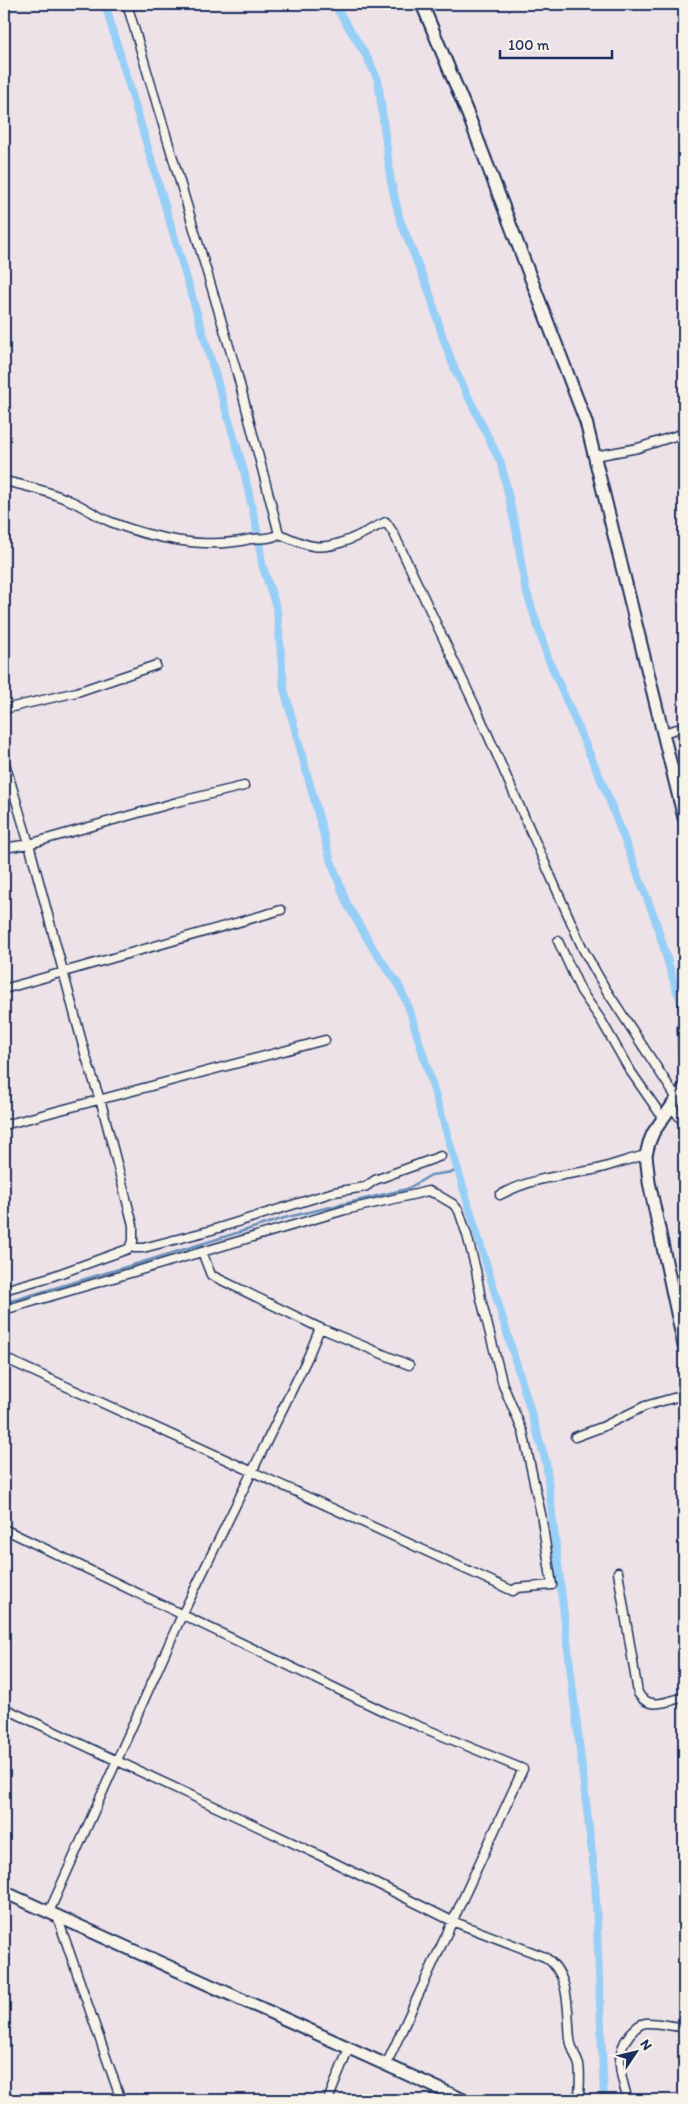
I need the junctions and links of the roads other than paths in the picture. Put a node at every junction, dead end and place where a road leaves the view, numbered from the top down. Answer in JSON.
{"nodes":[{"id":1,"x":127,"y":4,"type":"edge"},
{"id":2,"x":422,"y":4,"type":"edge"},
{"id":3,"x":684,"y":433,"type":"edge"},
{"id":4,"x":594,"y":456,"type":"junction"},
{"id":5,"x":4,"y":481,"type":"edge"},
{"id":6,"x":279,"y":534,"type":"junction"},
{"id":7,"x":156,"y":665,"type":"dead end"},
{"id":8,"x":4,"y":708,"type":"edge"},
{"id":9,"x":684,"y":727,"type":"edge"},
{"id":10,"x":663,"y":732,"type":"junction"},
{"id":11,"x":4,"y":760,"type":"edge"},
{"id":12,"x":244,"y":786,"type":"dead end"},
{"id":13,"x":684,"y":818,"type":"edge"},
{"id":14,"x":29,"y":844,"type":"junction"},
{"id":15,"x":4,"y":848,"type":"edge"},
{"id":16,"x":281,"y":910,"type":"dead end"},
{"id":17,"x":558,"y":941,"type":"dead end"},
{"id":18,"x":63,"y":971,"type":"junction"},
{"id":19,"x":4,"y":989,"type":"edge"},
{"id":20,"x":682,"y":1027,"type":"dead end"},
{"id":21,"x":325,"y":1040,"type":"dead end"},
{"id":22,"x":684,"y":1074,"type":"edge"},
{"id":23,"x":684,"y":1088,"type":"edge"},
{"id":24,"x":100,"y":1099,"type":"junction"},
{"id":25,"x":674,"y":1102,"type":"junction"},
{"id":26,"x":663,"y":1118,"type":"junction"},
{"id":27,"x":684,"y":1123,"type":"edge"},
{"id":28,"x":4,"y":1125,"type":"edge"},
{"id":29,"x":646,"y":1155,"type":"junction"},
{"id":30,"x":441,"y":1156,"type":"dead end"},
{"id":31,"x":500,"y":1196,"type":"dead end"},
{"id":32,"x":131,"y":1245,"type":"junction"},
{"id":33,"x":202,"y":1252,"type":"junction"},
{"id":34,"x":4,"y":1290,"type":"edge"},
{"id":35,"x":4,"y":1310,"type":"edge"},
{"id":36,"x":320,"y":1328,"type":"junction"},
{"id":37,"x":684,"y":1346,"type":"edge"},
{"id":38,"x":4,"y":1358,"type":"edge"},
{"id":39,"x":409,"y":1365,"type":"dead end"},
{"id":40,"x":684,"y":1395,"type":"edge"},
{"id":41,"x":575,"y":1437,"type":"dead end"},
{"id":42,"x":251,"y":1471,"type":"junction"},
{"id":43,"x":4,"y":1530,"type":"edge"},
{"id":44,"x":618,"y":1572,"type":"dead end"},
{"id":45,"x":182,"y":1615,"type":"junction"},
{"id":46,"x":684,"y":1697,"type":"edge"},
{"id":47,"x":4,"y":1708,"type":"edge"},
{"id":48,"x":117,"y":1761,"type":"junction"},
{"id":49,"x":4,"y":1892,"type":"edge"},
{"id":50,"x":53,"y":1914,"type":"junction"},
{"id":51,"x":452,"y":1921,"type":"junction"},
{"id":52,"x":684,"y":2027,"type":"edge"},
{"id":53,"x":349,"y":2048,"type":"junction"},
{"id":54,"x":386,"y":2065,"type":"junction"},
{"id":55,"x":121,"y":2100,"type":"edge"},
{"id":56,"x":328,"y":2100,"type":"edge"},
{"id":57,"x":464,"y":2100,"type":"edge"},
{"id":58,"x":579,"y":2100,"type":"edge"},
{"id":59,"x":628,"y":2100,"type":"edge"}],
"edges":[{"from":1,"to":6,"type":"street"},
{"from":2,"to":4,"type":"main road"},
{"from":3,"to":4,"type":"street"},
{"from":4,"to":10,"type":"main road"},
{"from":5,"to":6,"type":"street"},
{"from":6,"to":25,"type":"street"},
{"from":7,"to":8,"type":"street"},
{"from":9,"to":10,"type":"street"},
{"from":10,"to":13,"type":"main road"},
{"from":11,"to":14,"type":"street"},
{"from":12,"to":14,"type":"street"},
{"from":14,"to":15,"type":"street"},
{"from":14,"to":18,"type":"street"},
{"from":16,"to":18,"type":"street"},
{"from":17,"to":26,"type":"street"},
{"from":18,"to":19,"type":"street"},
{"from":18,"to":24,"type":"street"},
{"from":20,"to":22,"type":"street"},
{"from":21,"to":24,"type":"street"},
{"from":23,"to":25,"type":"main road"},
{"from":24,"to":28,"type":"street"},
{"from":24,"to":32,"type":"street"},
{"from":25,"to":26,"type":"main road"},
{"from":25,"to":27,"type":"street"},
{"from":26,"to":29,"type":"main road"},
{"from":29,"to":31,"type":"street"},
{"from":29,"to":37,"type":"main road"},
{"from":30,"to":32,"type":"street"},
{"from":32,"to":34,"type":"street"},
{"from":33,"to":35,"type":"street"},
{"from":33,"to":36,"type":"street"},
{"from":33,"to":42,"type":"street"},
{"from":36,"to":39,"type":"street"},
{"from":36,"to":42,"type":"street"},
{"from":38,"to":42,"type":"street"},
{"from":40,"to":41,"type":"street"},
{"from":42,"to":45,"type":"street"},
{"from":43,"to":45,"type":"street"},
{"from":44,"to":46,"type":"street"},
{"from":45,"to":48,"type":"street"},
{"from":45,"to":51,"type":"street"},
{"from":47,"to":48,"type":"street"},
{"from":48,"to":50,"type":"street"},
{"from":48,"to":51,"type":"street"},
{"from":49,"to":50,"type":"main road"},
{"from":50,"to":53,"type":"main road"},
{"from":50,"to":55,"type":"street"},
{"from":51,"to":54,"type":"street"},
{"from":51,"to":58,"type":"street"},
{"from":52,"to":59,"type":"street"},
{"from":53,"to":54,"type":"main road"},
{"from":53,"to":56,"type":"street"},
{"from":54,"to":57,"type":"main road"}]}
